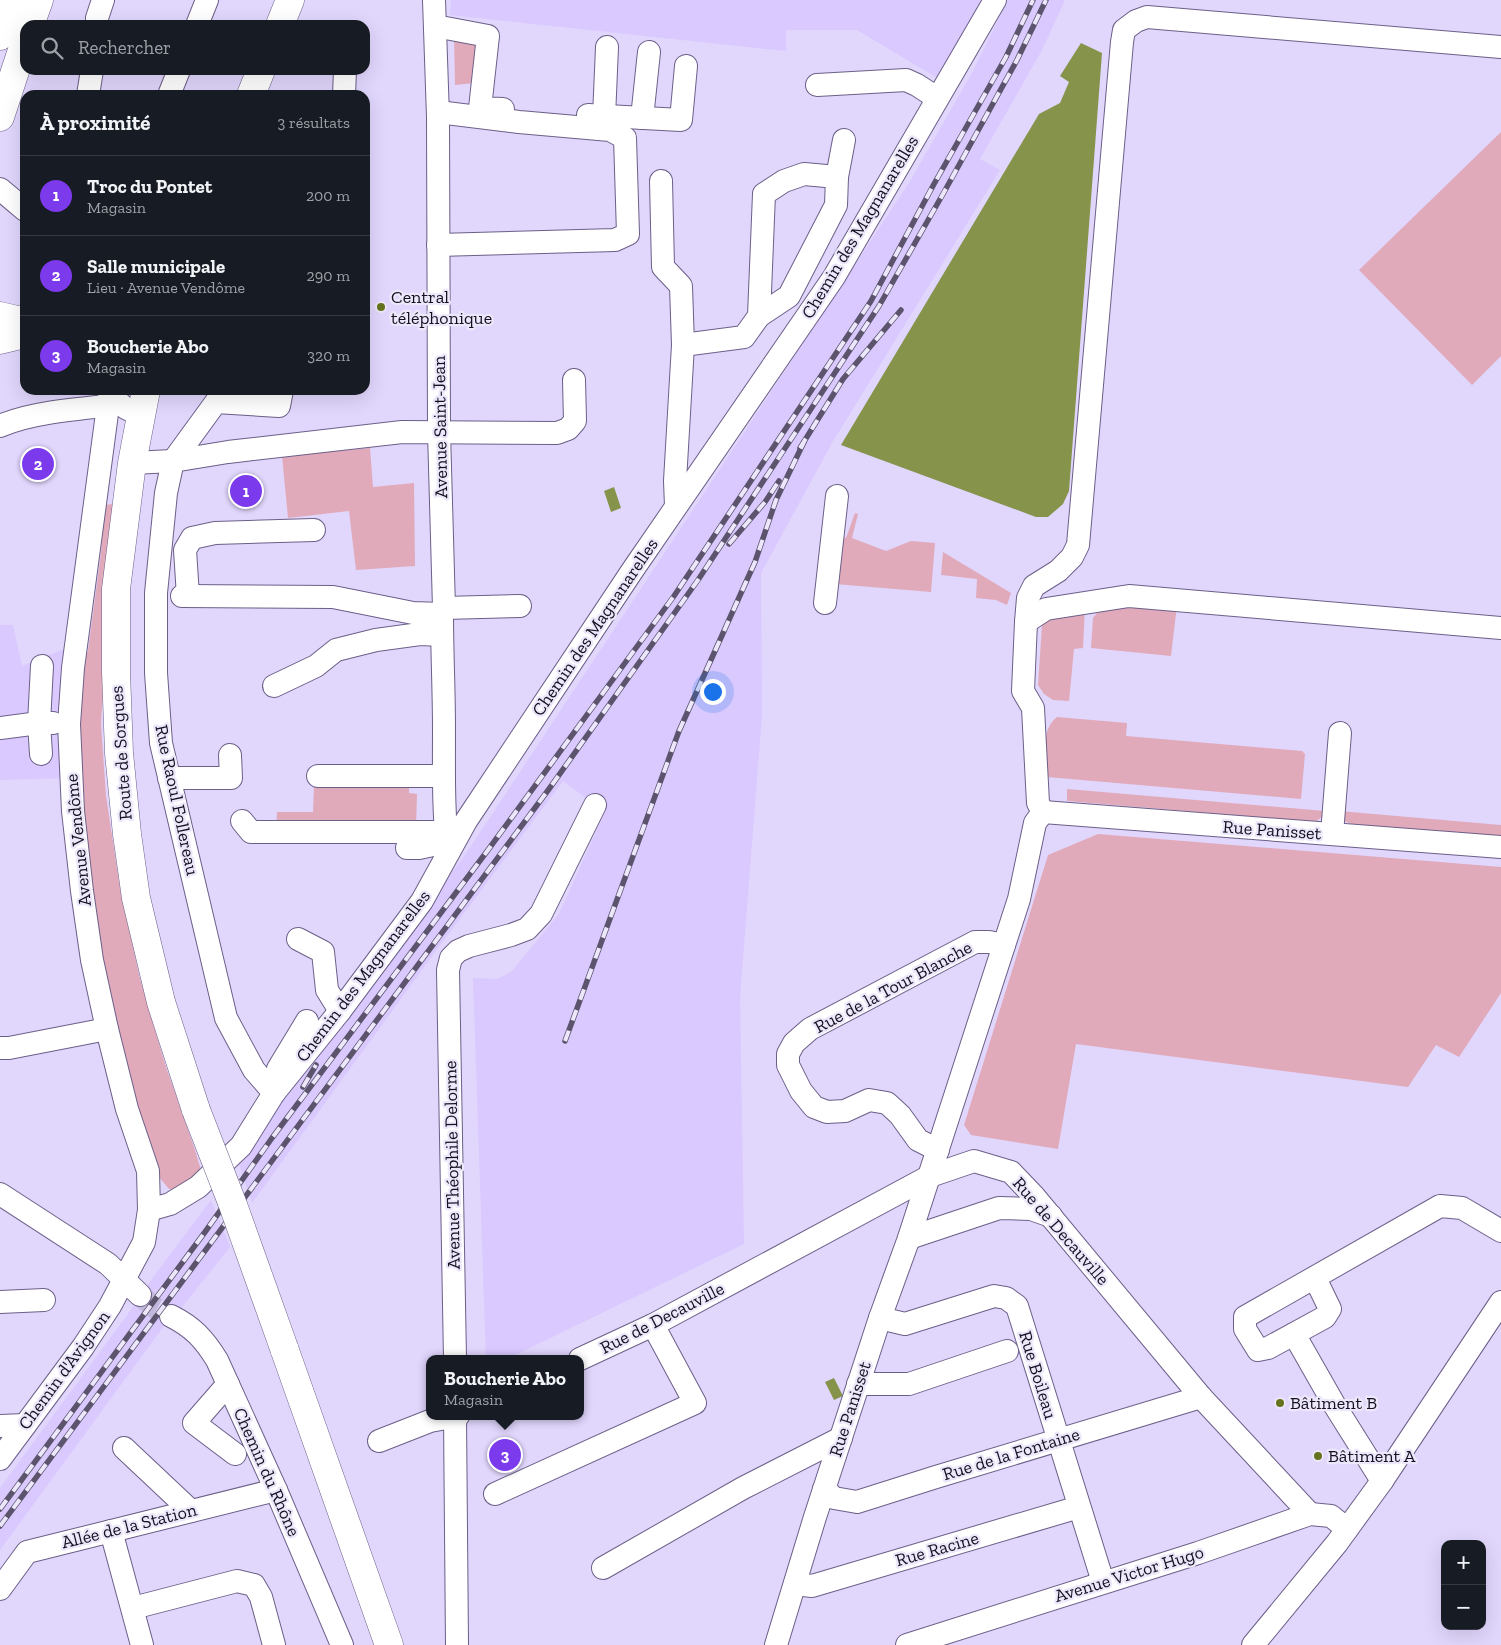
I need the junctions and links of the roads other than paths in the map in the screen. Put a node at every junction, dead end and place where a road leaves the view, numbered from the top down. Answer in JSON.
{"nodes":[{"id":1,"x":12,"y":0,"type":"edge"},
{"id":2,"x":38,"y":0,"type":"edge"},
{"id":3,"x":103,"y":0,"type":"edge"},
{"id":4,"x":207,"y":0,"type":"edge"},
{"id":5,"x":290,"y":0,"type":"edge"},
{"id":6,"x":434,"y":0,"type":"edge"},
{"id":7,"x":995,"y":0,"type":"edge"},
{"id":8,"x":32,"y":20,"type":"edge"},
{"id":9,"x":97,"y":20,"type":"edge"},
{"id":10,"x":199,"y":20,"type":"edge"},
{"id":11,"x":282,"y":20,"type":"edge"},
{"id":12,"x":435,"y":26,"type":"junction"},
{"id":13,"x":0,"y":36,"type":"edge"},
{"id":14,"x":608,"y":47,"type":"dead end"},
{"id":15,"x":1501,"y":47,"type":"edge"},
{"id":16,"x":649,"y":52,"type":"dead end"},
{"id":17,"x":20,"y":56,"type":"edge"},
{"id":18,"x":686,"y":66,"type":"dead end"},
{"id":19,"x":91,"y":75,"type":"edge"},
{"id":20,"x":177,"y":75,"type":"edge"},
{"id":21,"x":259,"y":75,"type":"edge"},
{"id":22,"x":345,"y":75,"type":"edge"},
{"id":23,"x":817,"y":85,"type":"dead end"},
{"id":24,"x":89,"y":90,"type":"edge"},
{"id":25,"x":172,"y":90,"type":"edge"},
{"id":26,"x":253,"y":90,"type":"edge"},
{"id":27,"x":344,"y":90,"type":"edge"},
{"id":28,"x":936,"y":98,"type":"junction"},
{"id":29,"x":438,"y":112,"type":"junction"},
{"id":30,"x":604,"y":116,"type":"junction"},
{"id":31,"x":0,"y":117,"type":"edge"},
{"id":32,"x":642,"y":118,"type":"junction"},
{"id":33,"x":844,"y":140,"type":"dead end"},
{"id":34,"x":837,"y":177,"type":"junction"},
{"id":35,"x":661,"y":181,"type":"dead end"},
{"id":36,"x":438,"y":246,"type":"junction"},
{"id":37,"x":0,"y":316,"type":"edge"},
{"id":38,"x":759,"y":316,"type":"junction"},
{"id":39,"x":20,"y":320,"type":"edge"},
{"id":40,"x":20,"y":335,"type":"edge"},
{"id":41,"x":0,"y":340,"type":"edge"},
{"id":42,"x":683,"y":344,"type":"junction"},
{"id":43,"x":20,"y":346,"type":"edge"},
{"id":44,"x":0,"y":354,"type":"edge"},
{"id":45,"x":574,"y":380,"type":"dead end"},
{"id":46,"x":281,"y":395,"type":"edge"},
{"id":47,"x":108,"y":396,"type":"edge"},
{"id":48,"x":144,"y":401,"type":"edge"},
{"id":49,"x":0,"y":426,"type":"edge"},
{"id":50,"x":439,"y":432,"type":"junction"},
{"id":51,"x":173,"y":461,"type":"junction"},
{"id":52,"x":132,"y":463,"type":"junction"},
{"id":53,"x":837,"y":496,"type":"dead end"},
{"id":54,"x":676,"y":506,"type":"junction"},
{"id":55,"x":314,"y":530,"type":"dead end"},
{"id":56,"x":825,"y":603,"type":"dead end"},
{"id":57,"x":520,"y":606,"type":"dead end"},
{"id":58,"x":443,"y":619,"type":"junction"},
{"id":59,"x":1026,"y":622,"type":"junction"},
{"id":60,"x":1501,"y":628,"type":"edge"},
{"id":61,"x":42,"y":666,"type":"dead end"},
{"id":62,"x":274,"y":686,"type":"dead end"},
{"id":63,"x":39,"y":723,"type":"junction"},
{"id":64,"x":69,"y":724,"type":"junction"},
{"id":65,"x":0,"y":728,"type":"edge"},
{"id":66,"x":1340,"y":733,"type":"dead end"},
{"id":67,"x":41,"y":754,"type":"dead end"},
{"id":68,"x":230,"y":755,"type":"dead end"},
{"id":69,"x":318,"y":776,"type":"dead end"},
{"id":70,"x":444,"y":776,"type":"junction"},
{"id":71,"x":169,"y":778,"type":"junction"},
{"id":72,"x":595,"y":805,"type":"dead end"},
{"id":73,"x":1043,"y":812,"type":"junction"},
{"id":74,"x":242,"y":821,"type":"dead end"},
{"id":75,"x":1332,"y":834,"type":"junction"},
{"id":76,"x":447,"y":842,"type":"junction"},
{"id":77,"x":1501,"y":847,"type":"edge"},
{"id":78,"x":407,"y":848,"type":"dead end"},
{"id":79,"x":298,"y":939,"type":"dead end"},
{"id":80,"x":1004,"y":945,"type":"junction"},
{"id":81,"x":340,"y":1011,"type":"junction"},
{"id":82,"x":307,"y":1021,"type":"dead end"},
{"id":83,"x":107,"y":1030,"type":"junction"},
{"id":84,"x":0,"y":1048,"type":"edge"},
{"id":85,"x":270,"y":1088,"type":"junction"},
{"id":86,"x":938,"y":1150,"type":"junction"},
{"id":87,"x":930,"y":1176,"type":"junction"},
{"id":88,"x":0,"y":1194,"type":"edge"},
{"id":89,"x":149,"y":1210,"type":"junction"},
{"id":90,"x":1051,"y":1216,"type":"junction"},
{"id":91,"x":1501,"y":1231,"type":"edge"},
{"id":92,"x":909,"y":1238,"type":"junction"},
{"id":93,"x":1315,"y":1278,"type":"junction"},
{"id":94,"x":124,"y":1279,"type":"junction"},
{"id":95,"x":140,"y":1295,"type":"tunnel mouth"},
{"id":96,"x":44,"y":1300,"type":"dead end"},
{"id":97,"x":0,"y":1302,"type":"edge"},
{"id":98,"x":1501,"y":1302,"type":"edge"},
{"id":99,"x":171,"y":1316,"type":"tunnel mouth"},
{"id":100,"x":880,"y":1318,"type":"junction"},
{"id":101,"x":653,"y":1325,"type":"junction"},
{"id":102,"x":1294,"y":1334,"type":"junction"},
{"id":103,"x":1008,"y":1352,"type":"dead end"},
{"id":104,"x":455,"y":1355,"type":"edge"},
{"id":105,"x":584,"y":1357,"type":"edge"},
{"id":106,"x":228,"y":1384,"type":"junction"},
{"id":107,"x":858,"y":1384,"type":"junction"},
{"id":108,"x":1201,"y":1397,"type":"junction"},
{"id":109,"x":440,"y":1420,"type":"edge"},
{"id":110,"x":456,"y":1420,"type":"edge"},
{"id":111,"x":25,"y":1425,"type":"junction"},
{"id":112,"x":0,"y":1426,"type":"edge"},
{"id":113,"x":841,"y":1438,"type":"junction"},
{"id":114,"x":1058,"y":1440,"type":"junction"},
{"id":115,"x":379,"y":1441,"type":"dead end"},
{"id":116,"x":124,"y":1448,"type":"dead end"},
{"id":117,"x":235,"y":1454,"type":"dead end"},
{"id":118,"x":0,"y":1459,"type":"edge"},
{"id":119,"x":1382,"y":1481,"type":"junction"},
{"id":120,"x":824,"y":1489,"type":"junction"},
{"id":121,"x":276,"y":1490,"type":"junction"},
{"id":122,"x":495,"y":1494,"type":"dead end"},
{"id":123,"x":1079,"y":1507,"type":"junction"},
{"id":124,"x":191,"y":1511,"type":"junction"},
{"id":125,"x":1310,"y":1514,"type":"junction"},
{"id":126,"x":1347,"y":1529,"type":"junction"},
{"id":127,"x":111,"y":1531,"type":"junction"},
{"id":128,"x":603,"y":1568,"type":"dead end"},
{"id":129,"x":1103,"y":1582,"type":"junction"},
{"id":130,"x":795,"y":1584,"type":"junction"},
{"id":131,"x":0,"y":1588,"type":"edge"},
{"id":132,"x":133,"y":1608,"type":"junction"},
{"id":133,"x":958,"y":1637,"type":"edge"},
{"id":134,"x":142,"y":1645,"type":"edge"},
{"id":135,"x":274,"y":1645,"type":"edge"},
{"id":136,"x":342,"y":1645,"type":"edge"},
{"id":137,"x":389,"y":1645,"type":"edge"},
{"id":138,"x":457,"y":1645,"type":"edge"},
{"id":139,"x":776,"y":1645,"type":"edge"},
{"id":140,"x":908,"y":1645,"type":"edge"},
{"id":141,"x":1253,"y":1645,"type":"edge"}],
"edges":[{"from":1,"to":13,"type":"main road"},
{"from":2,"to":8,"type":"main road"},
{"from":3,"to":9,"type":"street"},
{"from":4,"to":10,"type":"street"},
{"from":5,"to":11,"type":"main road"},
{"from":6,"to":12,"type":"street","name":"Avenue Saint-Jean"},
{"from":7,"to":28,"type":"street","name":"Chemin des Magnanarelles"},
{"from":12,"to":29,"type":"street","name":"Avenue Saint-Jean"},
{"from":12,"to":30,"type":"street"},
{"from":14,"to":30,"type":"street"},
{"from":15,"to":59,"type":"street"},
{"from":16,"to":32,"type":"street"},
{"from":17,"to":31,"type":"main road"},
{"from":18,"to":32,"type":"street"},
{"from":19,"to":24,"type":"street"},
{"from":20,"to":25,"type":"street"},
{"from":21,"to":26,"type":"main road"},
{"from":22,"to":27,"type":"street"},
{"from":23,"to":28,"type":"street"},
{"from":28,"to":54,"type":"street","name":"Chemin des Magnanarelles"},
{"from":29,"to":36,"type":"street","name":"Avenue Saint-Jean"},
{"from":29,"to":36,"type":"street"},
{"from":30,"to":32,"type":"street"},
{"from":33,"to":34,"type":"street"},
{"from":34,"to":38,"type":"street"},
{"from":34,"to":38,"type":"street"},
{"from":35,"to":42,"type":"street"},
{"from":36,"to":50,"type":"street","name":"Avenue Saint-Jean"},
{"from":37,"to":39,"type":"main road"},
{"from":38,"to":42,"type":"street"},
{"from":40,"to":41,"type":"main road"},
{"from":42,"to":54,"type":"street"},
{"from":43,"to":44,"type":"street"},
{"from":45,"to":50,"type":"street"},
{"from":46,"to":51,"type":"street"},
{"from":47,"to":48,"type":"street"},
{"from":47,"to":49,"type":"street"},
{"from":47,"to":64,"type":"street","name":"Avenue Vendôme"},
{"from":48,"to":52,"type":"main road","name":"Route de Sorgues"},
{"from":50,"to":51,"type":"street"},
{"from":50,"to":58,"type":"street","name":"Avenue Saint-Jean"},
{"from":51,"to":52,"type":"street"},
{"from":51,"to":71,"type":"street","name":"Rue Raoul Follereau"},
{"from":52,"to":137,"type":"main road","name":"Route de Sorgues","bridge":true},
{"from":53,"to":56,"type":"street"},
{"from":54,"to":76,"type":"street","name":"Chemin des Magnanarelles"},
{"from":55,"to":58,"type":"street"},
{"from":57,"to":58,"type":"street"},
{"from":58,"to":62,"type":"street"},
{"from":58,"to":70,"type":"street","name":"Avenue Saint-Jean"},
{"from":59,"to":60,"type":"street"},
{"from":59,"to":73,"type":"street"},
{"from":61,"to":63,"type":"street"},
{"from":63,"to":64,"type":"street"},
{"from":63,"to":65,"type":"street"},
{"from":63,"to":67,"type":"street"},
{"from":64,"to":83,"type":"street","name":"Avenue Vendôme"},
{"from":66,"to":75,"type":"street"},
{"from":68,"to":71,"type":"street"},
{"from":69,"to":70,"type":"street"},
{"from":70,"to":76,"type":"street","name":"Avenue Saint-Jean"},
{"from":71,"to":85,"type":"street","name":"Rue Raoul Follereau"},
{"from":72,"to":104,"type":"street","name":"Avenue Théophile Delorme"},
{"from":73,"to":75,"type":"street","name":"Rue Panisset"},
{"from":73,"to":80,"type":"street","name":"Rue Panisset"},
{"from":74,"to":76,"type":"street"},
{"from":75,"to":77,"type":"street","name":"Rue Panisset"},
{"from":76,"to":78,"type":"street"},
{"from":76,"to":81,"type":"street","name":"Chemin des Magnanarelles"},
{"from":79,"to":81,"type":"street"},
{"from":80,"to":86,"type":"street","name":"Rue Panisset"},
{"from":80,"to":86,"type":"street","name":"Rue de la Tour Blanche"},
{"from":81,"to":85,"type":"street","name":"Chemin des Magnanarelles"},
{"from":82,"to":85,"type":"street"},
{"from":83,"to":84,"type":"street"},
{"from":83,"to":89,"type":"street","name":"Avenue Vendôme"},
{"from":85,"to":89,"type":"street","name":"Chemin des Magnanarelles"},
{"from":86,"to":87,"type":"street","name":"Rue Panisset"},
{"from":87,"to":90,"type":"street","name":"Rue de Decauville"},
{"from":87,"to":92,"type":"street","name":"Rue Panisset"},
{"from":87,"to":101,"type":"street","name":"Rue de Decauville"},
{"from":88,"to":94,"type":"street"},
{"from":89,"to":94,"type":"street","name":"Avenue Vendôme"},
{"from":90,"to":92,"type":"street"},
{"from":90,"to":108,"type":"street","name":"Rue de Decauville"},
{"from":91,"to":93,"type":"street"},
{"from":92,"to":100,"type":"street","name":"Rue Panisset"},
{"from":93,"to":102,"type":"street"},
{"from":93,"to":102,"type":"street"},
{"from":94,"to":95,"type":"street"},
{"from":94,"to":111,"type":"street","name":"Chemin d'Avignon"},
{"from":96,"to":97,"type":"street"},
{"from":98,"to":119,"type":"street"},
{"from":99,"to":106,"type":"street","name":"Chemin du Rhône"},
{"from":100,"to":107,"type":"street","name":"Rue Panisset"},
{"from":100,"to":114,"type":"street","name":"Rue Boileau"},
{"from":101,"to":105,"type":"street","name":"Rue de Decauville"},
{"from":101,"to":122,"type":"street"},
{"from":102,"to":119,"type":"street"},
{"from":103,"to":107,"type":"street"},
{"from":106,"to":117,"type":"street"},
{"from":106,"to":121,"type":"street","name":"Chemin du Rhône"},
{"from":107,"to":113,"type":"street","name":"Rue Panisset"},
{"from":108,"to":114,"type":"street","name":"Rue de la Fontaine"},
{"from":108,"to":125,"type":"street","name":"Rue de Decauville"},
{"from":109,"to":115,"type":"street"},
{"from":110,"to":138,"type":"street"},
{"from":111,"to":112,"type":"street"},
{"from":111,"to":118,"type":"street","name":"Chemin d'Avignon"},
{"from":113,"to":120,"type":"street","name":"Rue Panisset"},
{"from":113,"to":128,"type":"street"},
{"from":114,"to":120,"type":"street","name":"Rue de la Fontaine"},
{"from":114,"to":123,"type":"street","name":"Rue Boileau"},
{"from":116,"to":124,"type":"street"},
{"from":119,"to":126,"type":"street"},
{"from":120,"to":130,"type":"street","name":"Rue Panisset"},
{"from":121,"to":124,"type":"street","name":"Allée de la Station"},
{"from":121,"to":136,"type":"street","name":"Chemin du Rhône"},
{"from":123,"to":129,"type":"street","name":"Rue Boileau"},
{"from":123,"to":130,"type":"street","name":"Rue Racine"},
{"from":124,"to":127,"type":"street","name":"Allée de la Station"},
{"from":125,"to":126,"type":"street","name":"Avenue Victor Hugo"},
{"from":125,"to":129,"type":"street","name":"Avenue Victor Hugo"},
{"from":126,"to":141,"type":"street"},
{"from":127,"to":131,"type":"street","name":"Allée de la Station"},
{"from":127,"to":132,"type":"street"},
{"from":129,"to":133,"type":"street","name":"Avenue Victor Hugo"},
{"from":130,"to":139,"type":"street","name":"Rue Panisset"},
{"from":132,"to":134,"type":"street"},
{"from":132,"to":135,"type":"street"},
{"from":133,"to":140,"type":"street","name":"Avenue Victor Hugo"}]}
